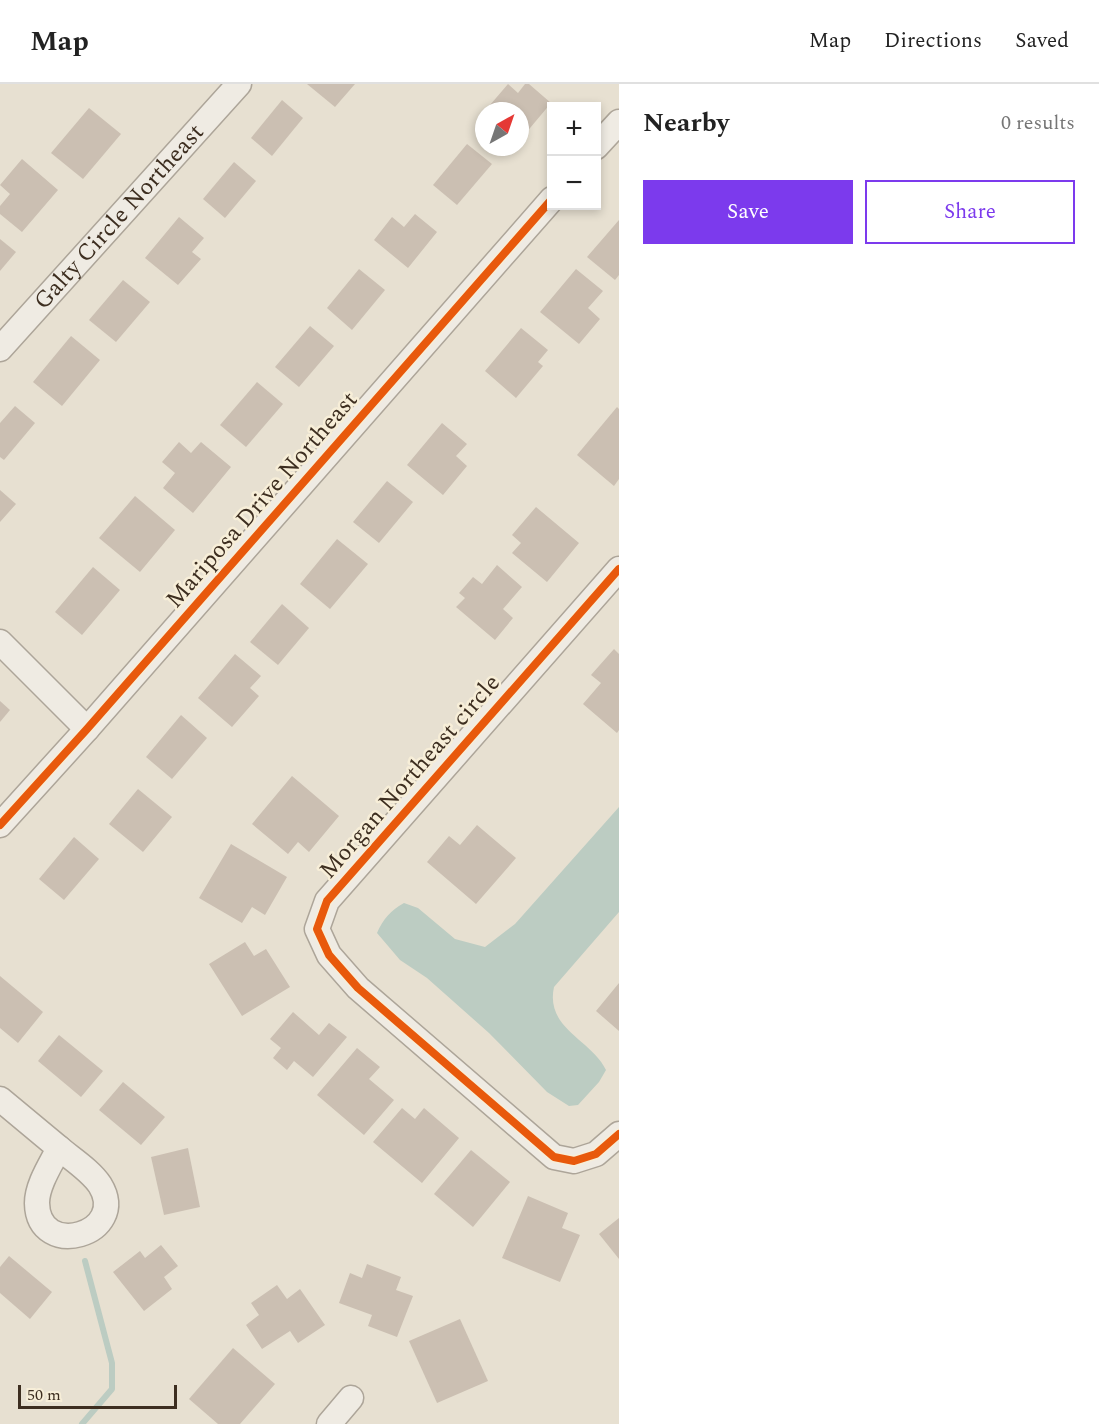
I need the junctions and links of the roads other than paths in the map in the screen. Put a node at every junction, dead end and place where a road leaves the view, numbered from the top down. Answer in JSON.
{"nodes":[{"id":1,"x":239,"y":84,"type":"edge"},
{"id":2,"x":619,"y":122,"type":"edge"},
{"id":3,"x":601,"y":142,"type":"edge"},
{"id":4,"x":547,"y":205,"type":"edge"},
{"id":5,"x":0,"y":349,"type":"edge"},
{"id":6,"x":619,"y":569,"type":"edge"},
{"id":7,"x":0,"y":642,"type":"edge"},
{"id":8,"x":87,"y":729,"type":"junction"},
{"id":9,"x":0,"y":825,"type":"edge"},
{"id":10,"x":0,"y":1099,"type":"edge"},
{"id":11,"x":619,"y":1134,"type":"edge"},
{"id":12,"x":59,"y":1148,"type":"dead end"},
{"id":13,"x":351,"y":1398,"type":"dead end"},
{"id":14,"x":328,"y":1424,"type":"edge"}],
"edges":[{"from":1,"to":5,"type":"street","name":"Galty Circle Northeast"},
{"from":2,"to":3,"type":"street"},
{"from":4,"to":8,"type":"street","name":"Mariposa Drive Northeast"},
{"from":6,"to":11,"type":"street","name":"Morgan Northeast circle"},
{"from":7,"to":8,"type":"street"},
{"from":8,"to":9,"type":"street","name":"Mariposa Drive Northeast"},
{"from":10,"to":12,"type":"street"},
{"from":13,"to":14,"type":"street"}]}
